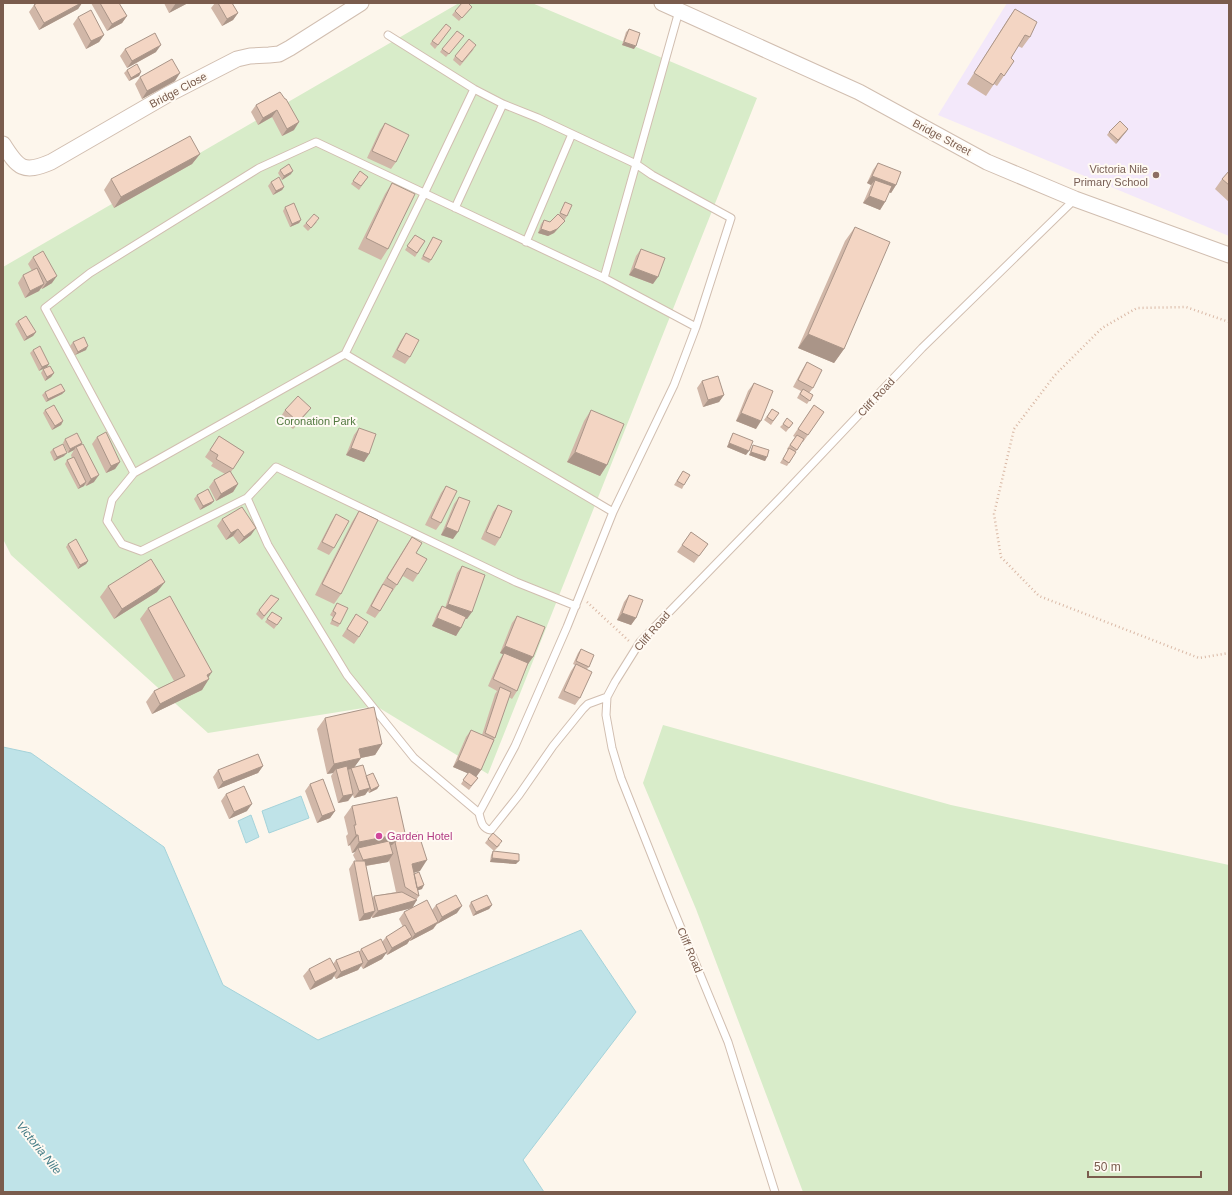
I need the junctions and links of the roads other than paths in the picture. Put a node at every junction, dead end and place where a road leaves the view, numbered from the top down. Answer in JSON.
{"nodes":[{"id":1,"x":361,"y":3,"type":"edge"},
{"id":2,"x":662,"y":3,"type":"edge"},
{"id":3,"x":679,"y":11,"type":"junction"},
{"id":4,"x":388,"y":35,"type":"dead end"},
{"id":5,"x":474,"y":89,"type":"junction"},
{"id":6,"x":503,"y":104,"type":"junction"},
{"id":7,"x":572,"y":134,"type":"junction"},
{"id":8,"x":3,"y":144,"type":"edge"},
{"id":9,"x":636,"y":164,"type":"junction"},
{"id":10,"x":424,"y":194,"type":"junction"},
{"id":11,"x":1075,"y":198,"type":"junction"},
{"id":12,"x":455,"y":208,"type":"junction"},
{"id":13,"x":526,"y":242,"type":"junction"},
{"id":14,"x":1229,"y":255,"type":"edge"},
{"id":15,"x":604,"y":278,"type":"junction"},
{"id":16,"x":696,"y":327,"type":"junction"},
{"id":17,"x":346,"y":354,"type":"junction"},
{"id":18,"x":134,"y":473,"type":"junction"},
{"id":19,"x":247,"y":498,"type":"junction"},
{"id":20,"x":613,"y":512,"type":"junction"},
{"id":21,"x":576,"y":606,"type":"junction"},
{"id":22,"x":607,"y":698,"type":"junction"},
{"id":23,"x":480,"y":813,"type":"junction"},
{"id":24,"x":775,"y":1192,"type":"edge"}],
"edges":[{"from":1,"to":8,"type":"street","name":"Bridge Close"},
{"from":2,"to":3,"type":"street","name":"Bridge Street"},
{"from":3,"to":9,"type":"lane"},
{"from":3,"to":11,"type":"street","name":"Bridge Street"},
{"from":4,"to":5,"type":"lane"},
{"from":5,"to":6,"type":"lane"},
{"from":5,"to":10,"type":"lane"},
{"from":6,"to":7,"type":"lane"},
{"from":6,"to":12,"type":"lane"},
{"from":7,"to":9,"type":"lane"},
{"from":7,"to":13,"type":"lane"},
{"from":9,"to":15,"type":"lane"},
{"from":9,"to":16,"type":"lane"},
{"from":10,"to":12,"type":"lane"},
{"from":10,"to":17,"type":"lane"},
{"from":10,"to":18,"type":"lane"},
{"from":11,"to":14,"type":"street","name":"Bridge Street"},
{"from":11,"to":22,"type":"lane","name":"Cliff Road"},
{"from":12,"to":13,"type":"lane"},
{"from":13,"to":15,"type":"lane"},
{"from":15,"to":16,"type":"lane"},
{"from":16,"to":20,"type":"lane"},
{"from":17,"to":18,"type":"lane"},
{"from":17,"to":20,"type":"lane"},
{"from":18,"to":19,"type":"lane"},
{"from":19,"to":21,"type":"lane"},
{"from":19,"to":23,"type":"lane"},
{"from":20,"to":21,"type":"lane"},
{"from":21,"to":23,"type":"lane"},
{"from":22,"to":23,"type":"lane"},
{"from":22,"to":24,"type":"lane","name":"Cliff Road"}]}
